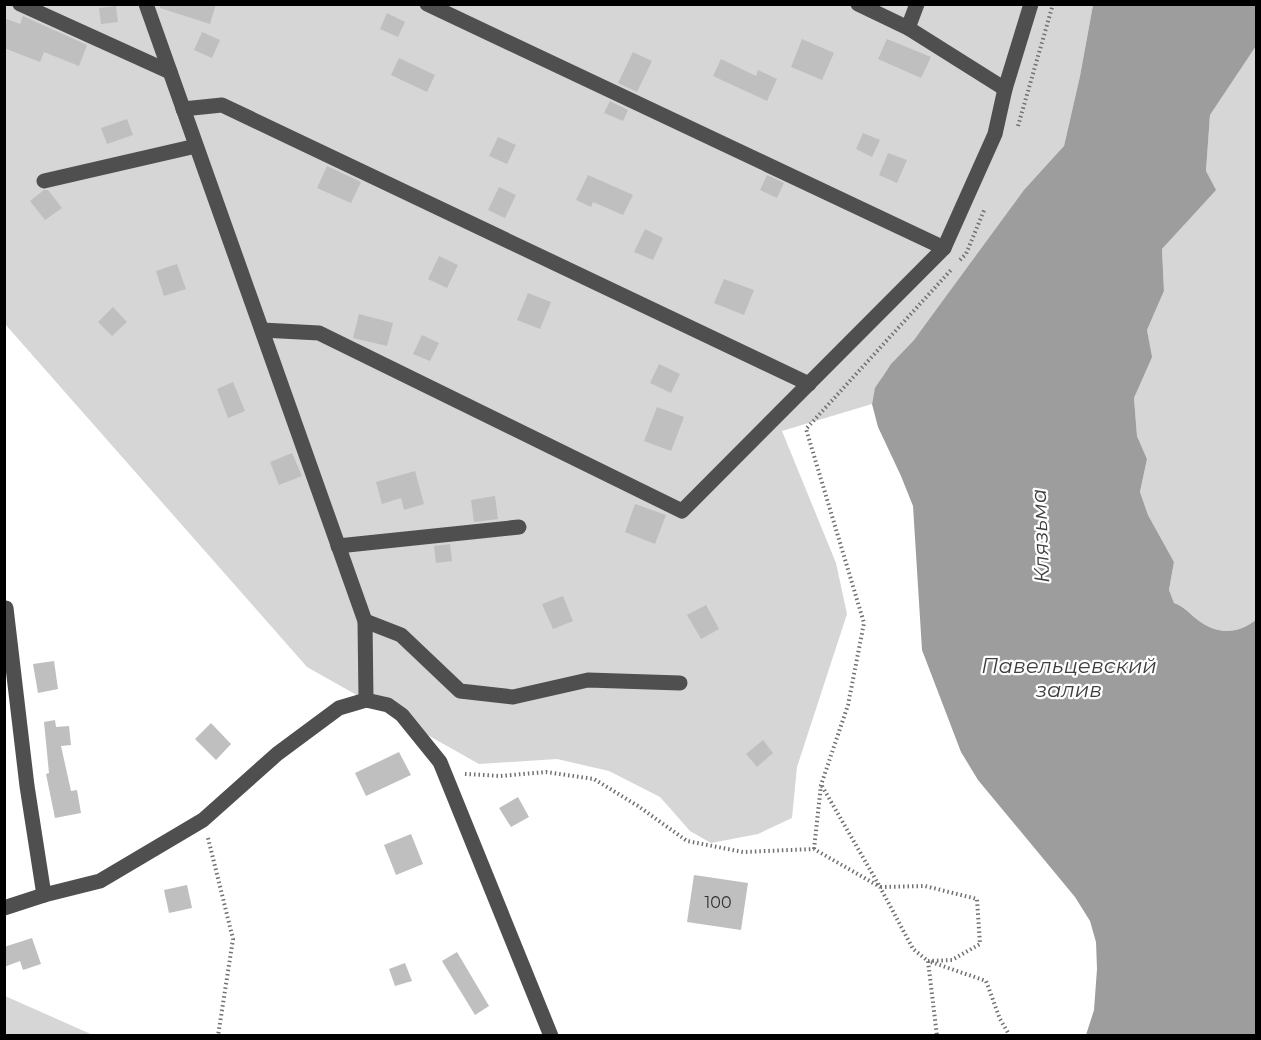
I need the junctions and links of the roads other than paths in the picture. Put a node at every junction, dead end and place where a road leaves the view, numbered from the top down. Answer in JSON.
{"nodes":[{"id":1,"x":20,"y":4,"type":"edge"},
{"id":2,"x":146,"y":4,"type":"edge"},
{"id":3,"x":427,"y":4,"type":"edge"},
{"id":4,"x":858,"y":4,"type":"edge"},
{"id":5,"x":917,"y":4,"type":"edge"},
{"id":6,"x":1030,"y":4,"type":"edge"},
{"id":7,"x":908,"y":28,"type":"junction"},
{"id":8,"x":170,"y":72,"type":"junction"},
{"id":9,"x":1005,"y":89,"type":"junction"},
{"id":10,"x":183,"y":108,"type":"junction"},
{"id":11,"x":196,"y":146,"type":"junction"},
{"id":12,"x":44,"y":181,"type":"dead end"},
{"id":13,"x":944,"y":248,"type":"junction"},
{"id":14,"x":262,"y":330,"type":"junction"},
{"id":15,"x":809,"y":384,"type":"junction"},
{"id":16,"x":519,"y":527,"type":"dead end"},
{"id":17,"x":338,"y":546,"type":"junction"},
{"id":18,"x":6,"y":608,"type":"dead end"},
{"id":19,"x":364,"y":621,"type":"junction"},
{"id":20,"x":680,"y":683,"type":"dead end"},
{"id":21,"x":366,"y":700,"type":"junction"},
{"id":22,"x":44,"y":895,"type":"junction"},
{"id":23,"x":4,"y":908,"type":"edge"},
{"id":24,"x":551,"y":1035,"type":"edge"}],
"edges":[{"from":1,"to":8,"type":"street"},
{"from":2,"to":8,"type":"street"},
{"from":3,"to":13,"type":"street"},
{"from":4,"to":7,"type":"street"},
{"from":5,"to":7,"type":"street"},
{"from":6,"to":9,"type":"street"},
{"from":7,"to":9,"type":"street"},
{"from":8,"to":10,"type":"street"},
{"from":9,"to":13,"type":"street"},
{"from":10,"to":11,"type":"street"},
{"from":10,"to":15,"type":"street"},
{"from":11,"to":12,"type":"street"},
{"from":11,"to":14,"type":"street"},
{"from":13,"to":15,"type":"street"},
{"from":14,"to":15,"type":"street"},
{"from":14,"to":17,"type":"street"},
{"from":16,"to":17,"type":"street"},
{"from":17,"to":19,"type":"street"},
{"from":18,"to":22,"type":"street"},
{"from":19,"to":20,"type":"street"},
{"from":19,"to":21,"type":"street"},
{"from":21,"to":22,"type":"street"},
{"from":21,"to":24,"type":"street"},
{"from":22,"to":23,"type":"street"}]}
